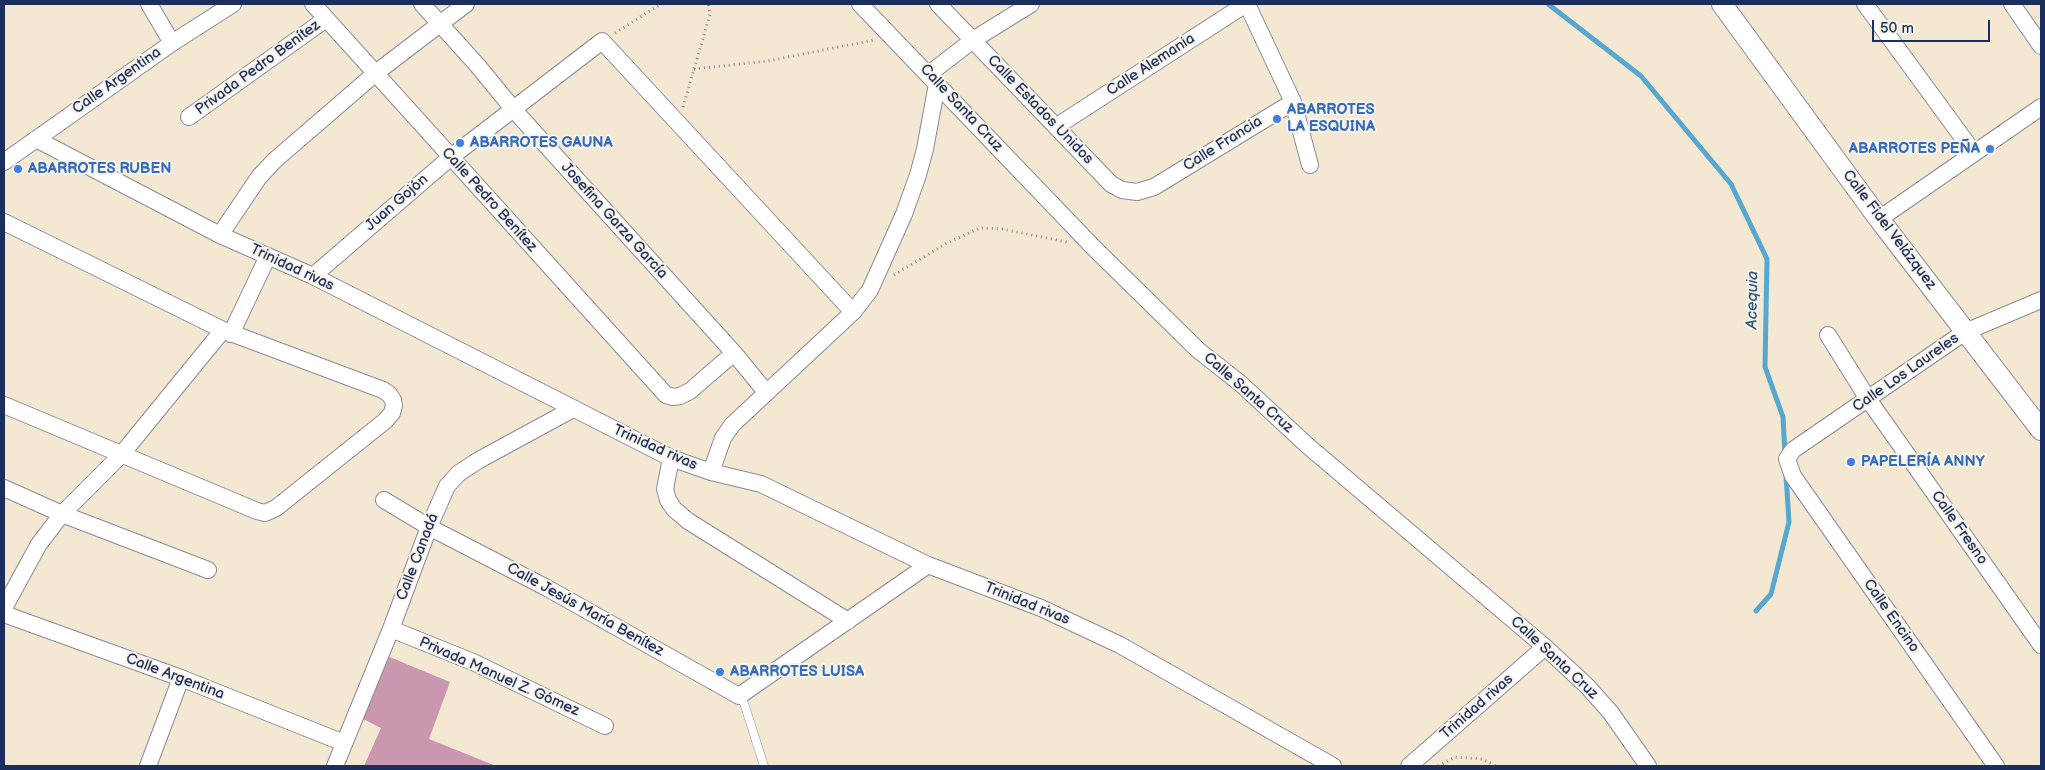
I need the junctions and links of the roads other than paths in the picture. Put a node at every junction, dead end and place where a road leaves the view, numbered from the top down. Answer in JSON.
{"nodes":[{"id":1,"x":149,"y":4,"type":"edge"},
{"id":2,"x":233,"y":4,"type":"edge"},
{"id":3,"x":313,"y":4,"type":"edge"},
{"id":4,"x":422,"y":4,"type":"edge"},
{"id":5,"x":466,"y":4,"type":"edge"},
{"id":6,"x":860,"y":4,"type":"edge"},
{"id":7,"x":938,"y":4,"type":"edge"},
{"id":8,"x":1031,"y":4,"type":"edge"},
{"id":9,"x":1246,"y":4,"type":"edge"},
{"id":10,"x":1722,"y":4,"type":"edge"},
{"id":11,"x":1865,"y":4,"type":"edge"},
{"id":12,"x":2012,"y":4,"type":"edge"},
{"id":13,"x":326,"y":19,"type":"junction"},
{"id":14,"x":440,"y":24,"type":"junction"},
{"id":15,"x":973,"y":40,"type":"junction"},
{"id":16,"x":172,"y":42,"type":"junction"},
{"id":17,"x":2041,"y":46,"type":"edge"},
{"id":18,"x":377,"y":72,"type":"junction"},
{"id":19,"x":933,"y":79,"type":"junction"},
{"id":20,"x":1293,"y":102,"type":"junction"},
{"id":21,"x":2041,"y":107,"type":"edge"},
{"id":22,"x":514,"y":110,"type":"junction"},
{"id":23,"x":189,"y":117,"type":"dead end"},
{"id":24,"x":1057,"y":126,"type":"junction"},
{"id":25,"x":36,"y":139,"type":"junction"},
{"id":26,"x":1974,"y":153,"type":"junction"},
{"id":27,"x":451,"y":158,"type":"junction"},
{"id":28,"x":4,"y":162,"type":"edge"},
{"id":29,"x":1310,"y":165,"type":"dead end"},
{"id":30,"x":1154,"y":187,"type":"joint"},
{"id":31,"x":1879,"y":218,"type":"junction"},
{"id":32,"x":4,"y":222,"type":"edge"},
{"id":33,"x":220,"y":235,"type":"junction"},
{"id":34,"x":268,"y":256,"type":"junction"},
{"id":35,"x":313,"y":276,"type":"junction"},
{"id":36,"x":2041,"y":300,"type":"edge"},
{"id":37,"x":854,"y":312,"type":"junction"},
{"id":38,"x":227,"y":332,"type":"junction"},
{"id":39,"x":1965,"y":332,"type":"junction"},
{"id":40,"x":1828,"y":335,"type":"dead end"},
{"id":41,"x":734,"y":353,"type":"junction"},
{"id":42,"x":766,"y":392,"type":"junction"},
{"id":43,"x":1868,"y":399,"type":"junction"},
{"id":44,"x":4,"y":405,"type":"edge"},
{"id":45,"x":573,"y":409,"type":"junction"},
{"id":46,"x":2041,"y":430,"type":"edge"},
{"id":47,"x":121,"y":455,"type":"junction"},
{"id":48,"x":670,"y":458,"type":"junction"},
{"id":49,"x":1788,"y":465,"type":"joint"},
{"id":50,"x":710,"y":472,"type":"junction"},
{"id":51,"x":4,"y":488,"type":"edge"},
{"id":52,"x":384,"y":500,"type":"dead end"},
{"id":53,"x":62,"y":514,"type":"junction"},
{"id":54,"x":429,"y":527,"type":"junction"},
{"id":55,"x":928,"y":565,"type":"junction"},
{"id":56,"x":208,"y":570,"type":"dead end"},
{"id":57,"x":4,"y":608,"type":"edge"},
{"id":58,"x":4,"y":614,"type":"edge"},
{"id":59,"x":848,"y":621,"type":"junction"},
{"id":60,"x":391,"y":629,"type":"junction"},
{"id":61,"x":2041,"y":645,"type":"edge"},
{"id":62,"x":1545,"y":647,"type":"junction"},
{"id":63,"x":181,"y":678,"type":"junction"},
{"id":64,"x":739,"y":696,"type":"junction"},
{"id":65,"x":606,"y":726,"type":"dead end"},
{"id":66,"x":344,"y":743,"type":"junction"},
{"id":67,"x":148,"y":766,"type":"edge"},
{"id":68,"x":335,"y":766,"type":"edge"},
{"id":69,"x":764,"y":766,"type":"edge"},
{"id":70,"x":1333,"y":766,"type":"edge"},
{"id":71,"x":1409,"y":766,"type":"edge"},
{"id":72,"x":1648,"y":766,"type":"edge"},
{"id":73,"x":1996,"y":766,"type":"edge"}],
"edges":[{"from":1,"to":16,"type":"street"},
{"from":2,"to":16,"type":"street","name":"Calle Argentina"},
{"from":3,"to":13,"type":"street","name":"Calle Pedro Benítez"},
{"from":4,"to":14,"type":"street","name":"Josefina Garza García"},
{"from":5,"to":14,"type":"street"},
{"from":6,"to":19,"type":"street","name":"Calle Santa Cruz"},
{"from":7,"to":15,"type":"street","name":"Calle Estados Unidos"},
{"from":8,"to":15,"type":"street"},
{"from":9,"to":20,"type":"street"},
{"from":9,"to":24,"type":"street","name":"Calle Alemania"},
{"from":10,"to":31,"type":"street","name":"Calle Fidel Velázquez"},
{"from":11,"to":26,"type":"street"},
{"from":12,"to":17,"type":"street"},
{"from":13,"to":18,"type":"street","name":"Calle Pedro Benítez"},
{"from":13,"to":23,"type":"street","name":"Privada Pedro Benítez"},
{"from":14,"to":18,"type":"street"},
{"from":14,"to":22,"type":"street","name":"Josefina Garza García"},
{"from":15,"to":19,"type":"street"},
{"from":15,"to":24,"type":"street","name":"Calle Estados Unidos"},
{"from":16,"to":25,"type":"street","name":"Calle Argentina"},
{"from":18,"to":27,"type":"street","name":"Calle Pedro Benítez"},
{"from":18,"to":33,"type":"street"},
{"from":19,"to":37,"type":"street"},
{"from":19,"to":62,"type":"street","name":"Calle Santa Cruz"},
{"from":20,"to":29,"type":"street"},
{"from":20,"to":30,"type":"street","name":"Calle Francia"},
{"from":21,"to":26,"type":"street"},
{"from":22,"to":27,"type":"street","name":"Juan Gojón"},
{"from":22,"to":37,"type":"street","name":"Juan Gojón"},
{"from":22,"to":41,"type":"street","name":"Josefina Garza García"},
{"from":24,"to":30,"type":"street","name":"Calle Estados Unidos"},
{"from":25,"to":28,"type":"street","name":"Calle Argentina"},
{"from":25,"to":33,"type":"street","name":"Trinidad rivas"},
{"from":26,"to":31,"type":"street"},
{"from":27,"to":35,"type":"street","name":"Juan Gojón"},
{"from":27,"to":41,"type":"street","name":"Calle Pedro Benítez"},
{"from":31,"to":39,"type":"street","name":"Calle Fidel Velázquez"},
{"from":32,"to":38,"type":"street"},
{"from":33,"to":34,"type":"street","name":"Trinidad rivas"},
{"from":34,"to":35,"type":"street","name":"Trinidad rivas"},
{"from":34,"to":38,"type":"street"},
{"from":35,"to":45,"type":"street","name":"Trinidad rivas"},
{"from":36,"to":39,"type":"street","name":"Calle Los Laureles"},
{"from":37,"to":42,"type":"street"},
{"from":38,"to":47,"type":"street"},
{"from":38,"to":47,"type":"street"},
{"from":39,"to":43,"type":"street","name":"Calle Los Laureles"},
{"from":39,"to":46,"type":"street","name":"Calle Fidel Velázquez"},
{"from":40,"to":43,"type":"street","name":"Calle Fresno"},
{"from":41,"to":42,"type":"street","name":"Josefina Garza García"},
{"from":42,"to":50,"type":"street"},
{"from":43,"to":49,"type":"street","name":"Calle Los Laureles"},
{"from":43,"to":61,"type":"street","name":"Calle Fresno"},
{"from":44,"to":47,"type":"street"},
{"from":45,"to":48,"type":"street","name":"Trinidad rivas"},
{"from":45,"to":54,"type":"street","name":"Calle Canadá"},
{"from":47,"to":53,"type":"street"},
{"from":48,"to":50,"type":"street","name":"Trinidad rivas"},
{"from":48,"to":59,"type":"street"},
{"from":49,"to":73,"type":"street","name":"Calle Encino"},
{"from":50,"to":55,"type":"street","name":"Trinidad rivas"},
{"from":51,"to":53,"type":"street"},
{"from":52,"to":54,"type":"street","name":"Calle Jesús María Benítez"},
{"from":53,"to":56,"type":"street"},
{"from":53,"to":57,"type":"street"},
{"from":54,"to":60,"type":"street","name":"Calle Canadá"},
{"from":54,"to":64,"type":"street","name":"Calle Jesús María Benítez"},
{"from":55,"to":59,"type":"street"},
{"from":55,"to":70,"type":"street","name":"Trinidad rivas"},
{"from":58,"to":63,"type":"street","name":"Calle Argentina"},
{"from":59,"to":64,"type":"street"},
{"from":60,"to":65,"type":"street","name":"Privada Manuel Z. Gómez"},
{"from":60,"to":66,"type":"street","name":"Calle Canadá"},
{"from":62,"to":71,"type":"street","name":"Trinidad rivas"},
{"from":62,"to":72,"type":"street","name":"Calle Santa Cruz"},
{"from":63,"to":66,"type":"street","name":"Calle Argentina"},
{"from":63,"to":67,"type":"street"},
{"from":64,"to":69,"type":"lane"},
{"from":66,"to":68,"type":"street","name":"Calle Canadá"}]}
